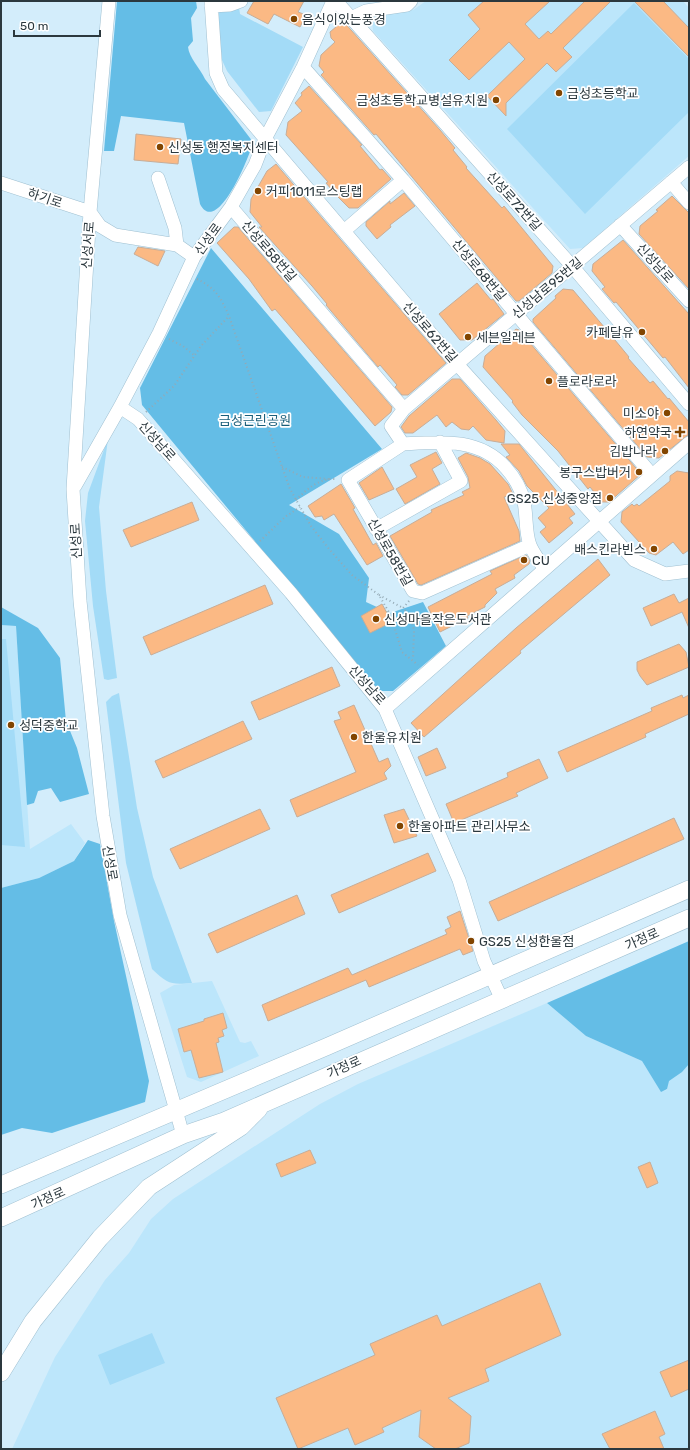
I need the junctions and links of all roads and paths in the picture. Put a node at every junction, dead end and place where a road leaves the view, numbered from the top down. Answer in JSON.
{"nodes":[{"id":1,"x":109,"y":1,"type":"edge"},
{"id":2,"x":241,"y":1,"type":"edge"},
{"id":3,"x":333,"y":1,"type":"edge"},
{"id":4,"x":336,"y":1,"type":"edge"},
{"id":5,"x":411,"y":1,"type":"edge"},
{"id":6,"x":211,"y":4,"type":"edge"},
{"id":7,"x":352,"y":18,"type":"junction"},
{"id":8,"x":303,"y":67,"type":"junction"},
{"id":9,"x":265,"y":139,"type":"junction"},
{"id":10,"x":689,"y":167,"type":"edge"},
{"id":11,"x":158,"y":178,"type":"dead end"},
{"id":12,"x":403,"y":180,"type":"junction"},
{"id":13,"x":671,"y":182,"type":"junction"},
{"id":14,"x":1,"y":183,"type":"edge"},
{"id":15,"x":689,"y":203,"type":"edge"},
{"id":16,"x":231,"y":207,"type":"junction"},
{"id":17,"x":90,"y":212,"type":"junction"},
{"id":18,"x":620,"y":225,"type":"junction"},
{"id":19,"x":344,"y":231,"type":"junction"},
{"id":20,"x":177,"y":245,"type":"junction"},
{"id":21,"x":194,"y":257,"type":"junction"},
{"id":22,"x":572,"y":266,"type":"junction"},
{"id":23,"x":187,"y":273,"type":"junction"},
{"id":24,"x":689,"y":301,"type":"edge"},
{"id":25,"x":516,"y":314,"type":"junction"},
{"id":26,"x":229,"y":316,"type":"junction"},
{"id":27,"x":159,"y":333,"type":"junction"},
{"id":28,"x":195,"y":356,"type":"junction"},
{"id":29,"x":457,"y":364,"type":"junction"},
{"id":30,"x":689,"y":404,"type":"edge"},
{"id":31,"x":120,"y":407,"type":"junction"},
{"id":32,"x":404,"y":409,"type":"junction"},
{"id":33,"x":138,"y":419,"type":"junction"},
{"id":34,"x":440,"y":442,"type":"junction"},
{"id":35,"x":689,"y":443,"type":"edge"},
{"id":36,"x":403,"y":444,"type":"junction"},
{"id":37,"x":282,"y":467,"type":"junction"},
{"id":38,"x":652,"y":475,"type":"junction"},
{"id":39,"x":332,"y":479,"type":"junction"},
{"id":40,"x":348,"y":480,"type":"junction"},
{"id":41,"x":73,"y":489,"type":"junction"},
{"id":42,"x":296,"y":500,"type":"junction"},
{"id":43,"x":300,"y":507,"type":"junction"},
{"id":44,"x":598,"y":522,"type":"junction"},
{"id":45,"x":376,"y":529,"type":"junction"},
{"id":46,"x":530,"y":545,"type":"junction"},
{"id":47,"x":253,"y":550,"type":"junction"},
{"id":48,"x":544,"y":569,"type":"junction"},
{"id":49,"x":689,"y":571,"type":"edge"},
{"id":50,"x":417,"y":592,"type":"junction"},
{"id":51,"x":379,"y":595,"type":"junction"},
{"id":52,"x":403,"y":608,"type":"junction"},
{"id":53,"x":413,"y":659,"type":"junction"},
{"id":54,"x":426,"y":672,"type":"junction"},
{"id":55,"x":385,"y":709,"type":"junction"},
{"id":56,"x":689,"y":889,"type":"edge"},
{"id":57,"x":689,"y":918,"type":"edge"},
{"id":58,"x":490,"y":974,"type":"junction"},
{"id":59,"x":502,"y":1000,"type":"junction"},
{"id":60,"x":268,"y":1100,"type":"junction"},
{"id":61,"x":176,"y":1111,"type":"junction"},
{"id":62,"x":183,"y":1135,"type":"junction"},
{"id":63,"x":1,"y":1185,"type":"edge"},
{"id":64,"x":1,"y":1218,"type":"edge"},
{"id":65,"x":1,"y":1373,"type":"edge"}],
"edges":[{"from":1,"to":17,"type":"street","name":"신성서로"},
{"from":2,"to":6,"type":"street"},
{"from":3,"to":8,"type":"street","name":"신성로"},
{"from":4,"to":7,"type":"street","name":"신성로72번길"},
{"from":5,"to":7,"type":"street"},
{"from":6,"to":9,"type":"street","name":"신성로62번길"},
{"from":7,"to":22,"type":"street","name":"신성로72번길"},
{"from":8,"to":9,"type":"street","name":"신성로"},
{"from":8,"to":12,"type":"street","name":"신성로68번길"},
{"from":9,"to":16,"type":"street","name":"신성로"},
{"from":9,"to":19,"type":"street","name":"신성로62번길"},
{"from":10,"to":13,"type":"street","name":"신성남로95번길"},
{"from":11,"to":20,"type":"street"},
{"from":12,"to":19,"type":"street"},
{"from":12,"to":25,"type":"street","name":"신성로68번길"},
{"from":13,"to":15,"type":"street"},
{"from":13,"to":18,"type":"street","name":"신성남로95번길"},
{"from":14,"to":17,"type":"street","name":"하기로"},
{"from":16,"to":21,"type":"street","name":"신성로"},
{"from":16,"to":32,"type":"street","name":"신성로58번길"},
{"from":17,"to":20,"type":"street"},
{"from":17,"to":41,"type":"street","name":"신성서로"},
{"from":18,"to":22,"type":"street","name":"신성남로95번길"},
{"from":18,"to":24,"type":"street","name":"신성남로"},
{"from":19,"to":29,"type":"street","name":"신성로62번길"},
{"from":20,"to":21,"type":"street"},
{"from":21,"to":23,"type":"street","name":"신성로"},
{"from":22,"to":25,"type":"street","name":"신성남로95번길"},
{"from":22,"to":30,"type":"street","name":"신성로72번길"},
{"from":23,"to":26,"type":"path"},
{"from":23,"to":27,"type":"street","name":"신성로"},
{"from":25,"to":29,"type":"street","name":"신성남로95번길"},
{"from":25,"to":38,"type":"street","name":"신성로68번길"},
{"from":26,"to":28,"type":"path"},
{"from":26,"to":37,"type":"path"},
{"from":27,"to":28,"type":"path"},
{"from":27,"to":31,"type":"street","name":"신성로"},
{"from":28,"to":33,"type":"path"},
{"from":29,"to":32,"type":"street","name":"신성남로95번길"},
{"from":29,"to":44,"type":"street","name":"신성로62번길"},
{"from":31,"to":33,"type":"street","name":"신성남로"},
{"from":31,"to":41,"type":"street","name":"신성로"},
{"from":32,"to":36,"type":"street"},
{"from":33,"to":47,"type":"street","name":"신성남로"},
{"from":34,"to":36,"type":"street"},
{"from":34,"to":45,"type":"street"},
{"from":34,"to":46,"type":"street"},
{"from":35,"to":38,"type":"street","name":"신성남로"},
{"from":36,"to":40,"type":"street"},
{"from":37,"to":39,"type":"path"},
{"from":37,"to":42,"type":"path"},
{"from":38,"to":44,"type":"street","name":"신성남로"},
{"from":39,"to":40,"type":"path"},
{"from":39,"to":42,"type":"path"},
{"from":40,"to":45,"type":"street","name":"신성로58번길"},
{"from":41,"to":61,"type":"street","name":"신성로"},
{"from":42,"to":43,"type":"path"},
{"from":43,"to":47,"type":"path"},
{"from":43,"to":51,"type":"path"},
{"from":44,"to":48,"type":"street","name":"신성남로"},
{"from":44,"to":49,"type":"street"},
{"from":45,"to":50,"type":"street","name":"신성로58번길"},
{"from":46,"to":48,"type":"street"},
{"from":46,"to":50,"type":"street","name":"신성로58번길"},
{"from":47,"to":55,"type":"street","name":"신성남로"},
{"from":48,"to":54,"type":"street","name":"신성남로"},
{"from":50,"to":52,"type":"path"},
{"from":51,"to":52,"type":"path"},
{"from":51,"to":53,"type":"path"},
{"from":52,"to":53,"type":"path"},
{"from":53,"to":54,"type":"path"},
{"from":54,"to":55,"type":"street","name":"신성남로"},
{"from":55,"to":58,"type":"street"},
{"from":56,"to":58,"type":"main road","name":"가정로"},
{"from":57,"to":59,"type":"main road","name":"가정로"},
{"from":58,"to":59,"type":"street"},
{"from":58,"to":61,"type":"main road","name":"가정로"},
{"from":59,"to":60,"type":"main road","name":"가정로"},
{"from":60,"to":62,"type":"main road","name":"가정로"},
{"from":60,"to":65,"type":"main road"},
{"from":61,"to":62,"type":"street","name":"신성로"},
{"from":61,"to":63,"type":"main road","name":"가정로"},
{"from":62,"to":64,"type":"main road","name":"가정로"}]}
